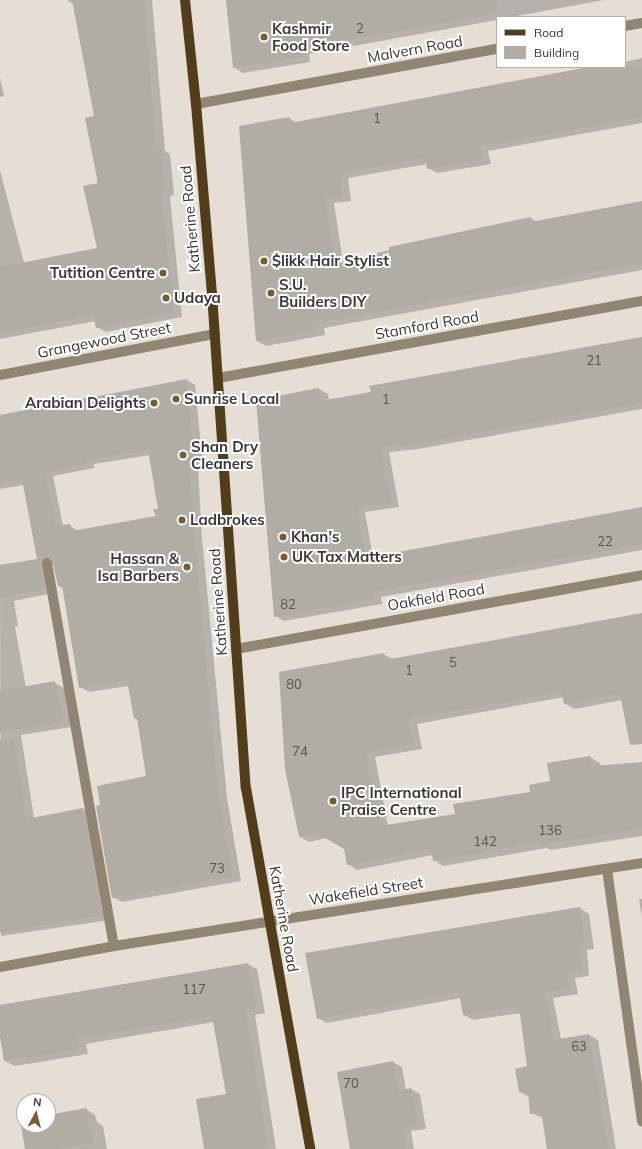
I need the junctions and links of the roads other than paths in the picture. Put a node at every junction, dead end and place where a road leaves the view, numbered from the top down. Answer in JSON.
{"nodes":[{"id":1,"x":184,"y":0,"type":"edge"},
{"id":2,"x":642,"y":23,"type":"edge"},
{"id":3,"x":626,"y":26,"type":"edge"},
{"id":4,"x":496,"y":49,"type":"edge"},
{"id":5,"x":196,"y":104,"type":"junction"},
{"id":6,"x":642,"y":301,"type":"edge"},
{"id":7,"x":214,"y":334,"type":"junction"},
{"id":8,"x":0,"y":375,"type":"edge"},
{"id":9,"x":218,"y":378,"type":"junction"},
{"id":10,"x":47,"y":563,"type":"dead end"},
{"id":11,"x":642,"y":576,"type":"edge"},
{"id":12,"x":236,"y":649,"type":"junction"},
{"id":13,"x":642,"y":863,"type":"edge"},
{"id":14,"x":606,"y":869,"type":"junction"},
{"id":15,"x":268,"y":921,"type":"junction"},
{"id":16,"x":114,"y":946,"type":"junction"},
{"id":17,"x":0,"y":967,"type":"edge"},
{"id":18,"x":642,"y":1122,"type":"edge"},
{"id":19,"x":310,"y":1149,"type":"edge"}],
"edges":[{"from":1,"to":5,"type":"main road","name":"Katherine Road"},
{"from":2,"to":3,"type":"street"},
{"from":4,"to":5,"type":"street","name":"Malvern Road"},
{"from":5,"to":7,"type":"main road","name":"Katherine Road"},
{"from":6,"to":9,"type":"street","name":"Stamford Road"},
{"from":7,"to":8,"type":"street","name":"Grangewood Street"},
{"from":7,"to":9,"type":"main road","name":"Katherine Road"},
{"from":9,"to":12,"type":"main road","name":"Katherine Road"},
{"from":10,"to":16,"type":"street"},
{"from":11,"to":12,"type":"street","name":"Oakfield Road"},
{"from":12,"to":15,"type":"main road","name":"Katherine Road"},
{"from":13,"to":14,"type":"street","name":"Wakefield Street"},
{"from":14,"to":15,"type":"street","name":"Wakefield Street"},
{"from":14,"to":18,"type":"street"},
{"from":15,"to":16,"type":"street","name":"Wakefield Street"},
{"from":15,"to":19,"type":"main road","name":"Katherine Road"},
{"from":16,"to":17,"type":"street","name":"Wakefield Street"}]}
